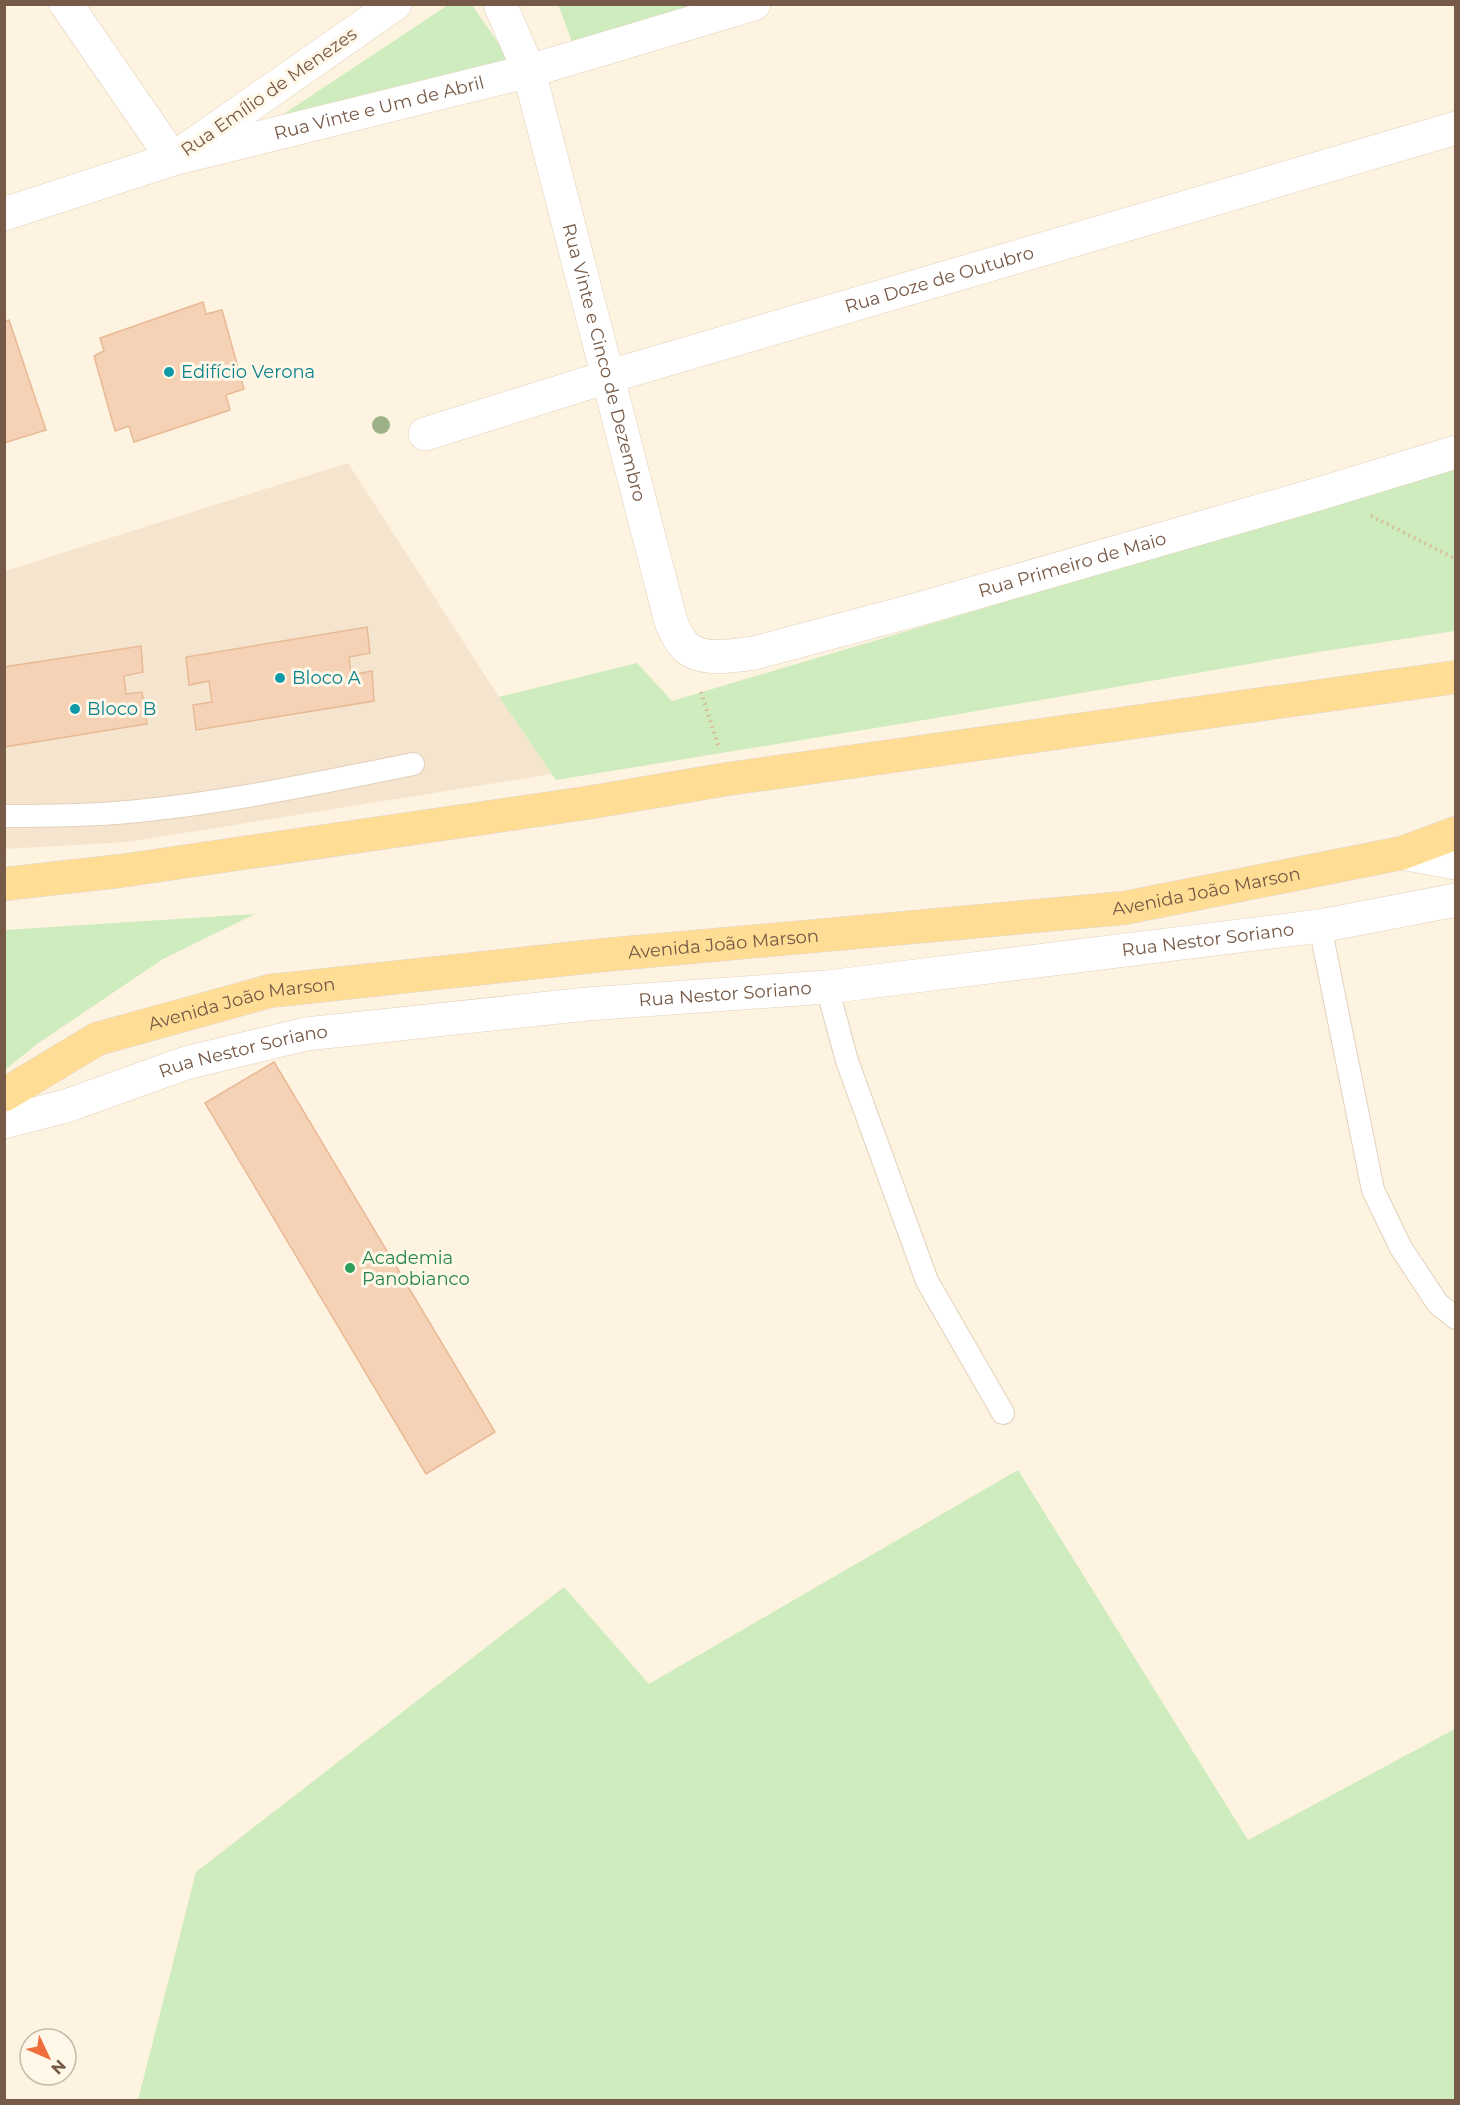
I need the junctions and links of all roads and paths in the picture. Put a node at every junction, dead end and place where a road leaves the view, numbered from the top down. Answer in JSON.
{"nodes":[{"id":1,"x":66,"y":4,"type":"edge"},
{"id":2,"x":394,"y":4,"type":"edge"},
{"id":3,"x":500,"y":4,"type":"edge"},
{"id":4,"x":754,"y":4,"type":"edge"},
{"id":5,"x":528,"y":71,"type":"junction"},
{"id":6,"x":1455,"y":128,"type":"edge"},
{"id":7,"x":173,"y":159,"type":"junction"},
{"id":8,"x":4,"y":214,"type":"edge"},
{"id":9,"x":607,"y":377,"type":"junction"},
{"id":10,"x":425,"y":434,"type":"dead end"},
{"id":11,"x":1455,"y":452,"type":"edge"},
{"id":12,"x":1325,"y":492,"type":"junction"},
{"id":13,"x":1455,"y":559,"type":"edge"},
{"id":14,"x":687,"y":649,"type":"junction"},
{"id":15,"x":1455,"y":677,"type":"edge"},
{"id":16,"x":413,"y":764,"type":"dead end"},
{"id":17,"x":729,"y":778,"type":"junction"},
{"id":18,"x":4,"y":816,"type":"edge"},
{"id":19,"x":1455,"y":833,"type":"edge"},
{"id":20,"x":1402,"y":853,"type":"junction"},
{"id":21,"x":1455,"y":863,"type":"edge"},
{"id":22,"x":4,"y":884,"type":"edge"},
{"id":23,"x":1455,"y":900,"type":"edge"},
{"id":24,"x":1320,"y":926,"type":"junction"},
{"id":25,"x":827,"y":987,"type":"junction"},
{"id":26,"x":4,"y":1095,"type":"edge"},
{"id":27,"x":4,"y":1122,"type":"edge"},
{"id":28,"x":1455,"y":1318,"type":"edge"},
{"id":29,"x":1003,"y":1413,"type":"dead end"}],
"edges":[{"from":1,"to":7,"type":"street"},
{"from":2,"to":7,"type":"street","name":"Rua Emílio de Menezes"},
{"from":3,"to":5,"type":"street","name":"Rua Vinte e Cinco de Dezembro"},
{"from":4,"to":5,"type":"street","name":"Rua Vinte e Um de Abril"},
{"from":5,"to":7,"type":"street","name":"Rua Vinte e Um de Abril"},
{"from":5,"to":9,"type":"street","name":"Rua Vinte e Cinco de Dezembro"},
{"from":6,"to":9,"type":"street","name":"Rua Doze de Outubro"},
{"from":7,"to":8,"type":"street","name":"Rua Vinte e Um de Abril"},
{"from":9,"to":10,"type":"street","name":"Rua Doze de Outubro"},
{"from":9,"to":14,"type":"street","name":"Rua Vinte e Cinco de Dezembro"},
{"from":11,"to":12,"type":"street","name":"Rua Primeiro de Maio"},
{"from":12,"to":13,"type":"path"},
{"from":12,"to":14,"type":"street","name":"Rua Primeiro de Maio"},
{"from":14,"to":17,"type":"path"},
{"from":15,"to":17,"type":"main road"},
{"from":16,"to":18,"type":"lane"},
{"from":17,"to":22,"type":"main road"},
{"from":19,"to":20,"type":"main road","name":"Avenida João Marson"},
{"from":20,"to":21,"type":"street"},
{"from":20,"to":26,"type":"main road","name":"Avenida João Marson"},
{"from":23,"to":24,"type":"street","name":"Rua Nestor Soriano"},
{"from":24,"to":25,"type":"street","name":"Rua Nestor Soriano"},
{"from":24,"to":28,"type":"lane"},
{"from":25,"to":27,"type":"street","name":"Rua Nestor Soriano"},
{"from":25,"to":29,"type":"lane"}]}
